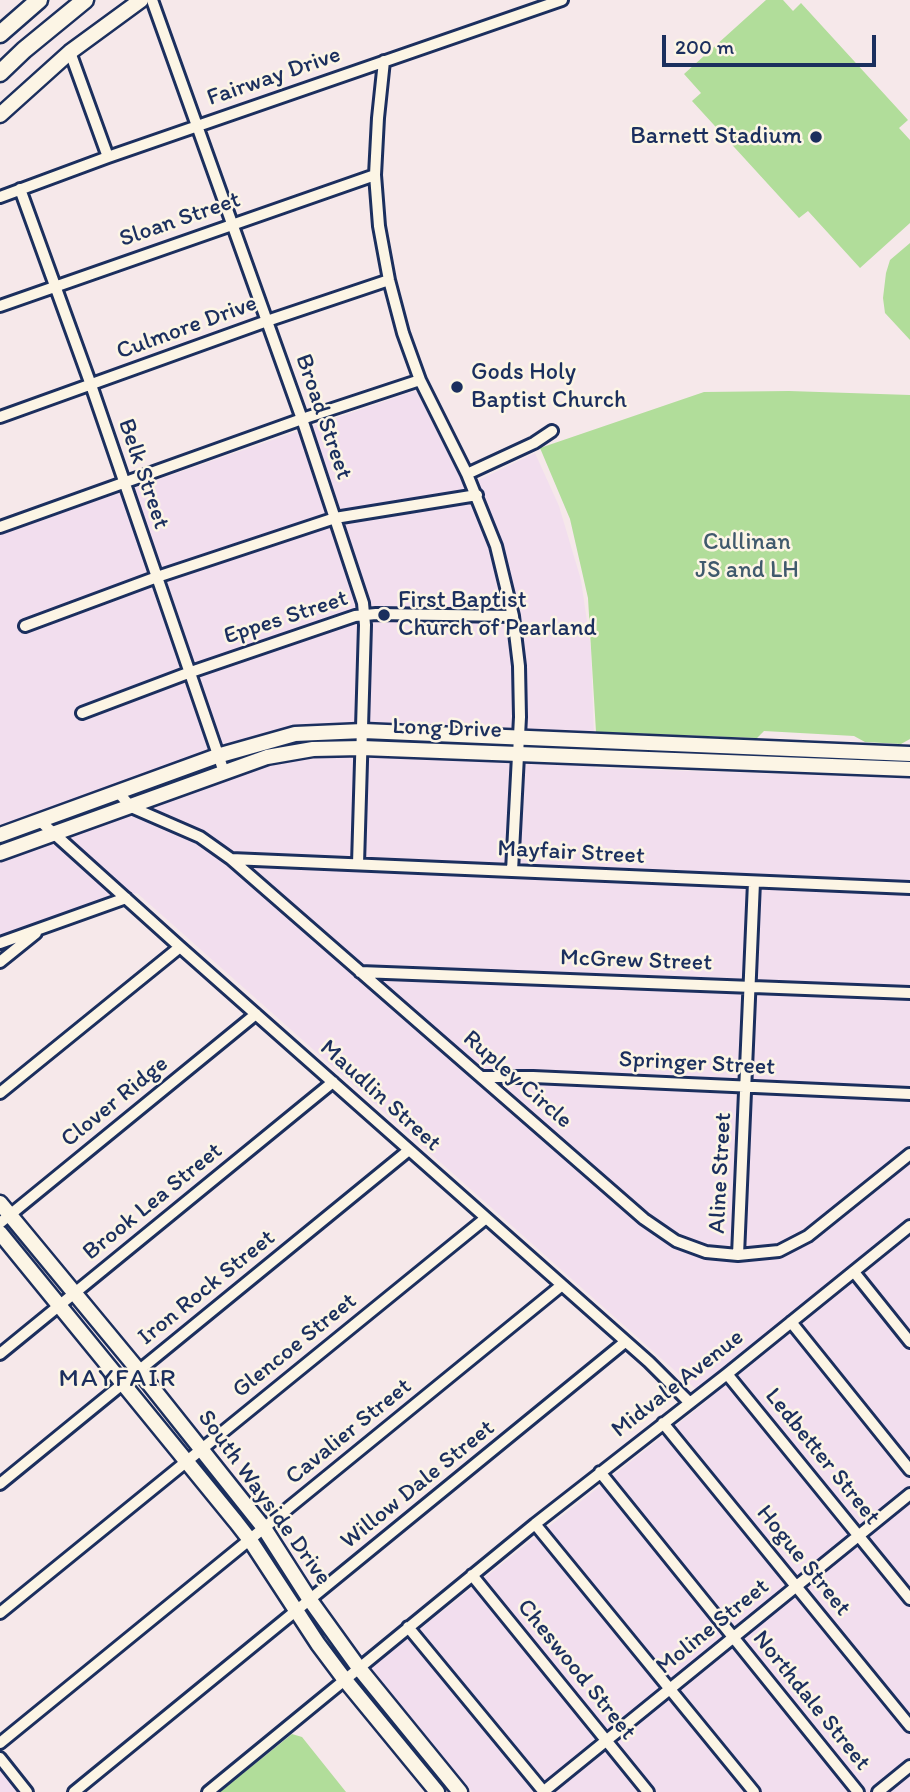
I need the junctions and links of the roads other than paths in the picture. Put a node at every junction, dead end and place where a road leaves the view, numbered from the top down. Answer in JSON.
{"nodes":[{"id":1,"x":38,"y":0,"type":"edge"},
{"id":2,"x":85,"y":0,"type":"edge"},
{"id":3,"x":141,"y":0,"type":"edge"},
{"id":4,"x":152,"y":0,"type":"edge"},
{"id":5,"x":562,"y":0,"type":"edge"},
{"id":6,"x":0,"y":34,"type":"edge"},
{"id":7,"x":70,"y":52,"type":"junction"},
{"id":8,"x":384,"y":61,"type":"junction"},
{"id":9,"x":0,"y":73,"type":"edge"},
{"id":10,"x":0,"y":115,"type":"edge"},
{"id":11,"x":198,"y":126,"type":"junction"},
{"id":12,"x":108,"y":157,"type":"junction"},
{"id":13,"x":374,"y":175,"type":"junction"},
{"id":14,"x":20,"y":189,"type":"junction"},
{"id":15,"x":0,"y":197,"type":"edge"},
{"id":16,"x":232,"y":224,"type":"junction"},
{"id":17,"x":389,"y":280,"type":"junction"},
{"id":18,"x":54,"y":286,"type":"junction"},
{"id":19,"x":0,"y":306,"type":"edge"},
{"id":20,"x":267,"y":321,"type":"junction"},
{"id":21,"x":420,"y":380,"type":"junction"},
{"id":22,"x":91,"y":385,"type":"junction"},
{"id":23,"x":0,"y":417,"type":"edge"},
{"id":24,"x":302,"y":419,"type":"junction"},
{"id":25,"x":552,"y":431,"type":"dead end"},
{"id":26,"x":467,"y":474,"type":"junction"},
{"id":27,"x":124,"y":482,"type":"junction"},
{"id":28,"x":477,"y":495,"type":"junction"},
{"id":29,"x":335,"y":518,"type":"junction"},
{"id":30,"x":0,"y":527,"type":"edge"},
{"id":31,"x":157,"y":577,"type":"junction"},
{"id":32,"x":365,"y":614,"type":"junction"},
{"id":33,"x":513,"y":616,"type":"junction"},
{"id":34,"x":25,"y":626,"type":"dead end"},
{"id":35,"x":188,"y":673,"type":"junction"},
{"id":36,"x":82,"y":713,"type":"dead end"},
{"id":37,"x":363,"y":731,"type":"junction"},
{"id":38,"x":436,"y":734,"type":"junction"},
{"id":39,"x":519,"y":738,"type":"junction"},
{"id":40,"x":599,"y":742,"type":"junction"},
{"id":41,"x":689,"y":745,"type":"junction"},
{"id":42,"x":362,"y":748,"type":"junction"},
{"id":43,"x":434,"y":751,"type":"junction"},
{"id":44,"x":880,"y":753,"type":"junction"},
{"id":45,"x":910,"y":754,"type":"edge"},
{"id":46,"x":519,"y":755,"type":"junction"},
{"id":47,"x":217,"y":756,"type":"junction"},
{"id":48,"x":789,"y":757,"type":"junction"},
{"id":49,"x":598,"y":758,"type":"junction"},
{"id":50,"x":688,"y":761,"type":"junction"},
{"id":51,"x":878,"y":768,"type":"junction"},
{"id":52,"x":910,"y":769,"type":"edge"},
{"id":53,"x":224,"y":772,"type":"junction"},
{"id":54,"x":118,"y":792,"type":"junction"},
{"id":55,"x":131,"y":807,"type":"junction"},
{"id":56,"x":40,"y":821,"type":"junction"},
{"id":57,"x":54,"y":834,"type":"junction"},
{"id":58,"x":0,"y":835,"type":"edge"},
{"id":59,"x":0,"y":853,"type":"edge"},
{"id":60,"x":231,"y":859,"type":"junction"},
{"id":61,"x":358,"y":864,"type":"junction"},
{"id":62,"x":512,"y":871,"type":"junction"},
{"id":63,"x":754,"y":882,"type":"junction"},
{"id":64,"x":910,"y":888,"type":"edge"},
{"id":65,"x":126,"y":898,"type":"junction"},
{"id":66,"x":41,"y":929,"type":"junction"},
{"id":67,"x":0,"y":943,"type":"edge"},
{"id":68,"x":180,"y":947,"type":"junction"},
{"id":69,"x":0,"y":962,"type":"edge"},
{"id":70,"x":360,"y":972,"type":"junction"},
{"id":71,"x":750,"y":986,"type":"junction"},
{"id":72,"x":910,"y":993,"type":"edge"},
{"id":73,"x":256,"y":1014,"type":"junction"},
{"id":74,"x":482,"y":1077,"type":"junction"},
{"id":75,"x":333,"y":1082,"type":"junction"},
{"id":76,"x":746,"y":1087,"type":"junction"},
{"id":77,"x":0,"y":1093,"type":"edge"},
{"id":78,"x":910,"y":1094,"type":"edge"},
{"id":79,"x":409,"y":1150,"type":"junction"},
{"id":80,"x":910,"y":1154,"type":"edge"},
{"id":81,"x":0,"y":1203,"type":"edge"},
{"id":82,"x":486,"y":1218,"type":"junction"},
{"id":83,"x":5,"y":1219,"type":"edge"},
{"id":84,"x":910,"y":1226,"type":"edge"},
{"id":85,"x":0,"y":1233,"type":"edge"},
{"id":86,"x":738,"y":1255,"type":"junction"},
{"id":87,"x":854,"y":1272,"type":"junction"},
{"id":88,"x":562,"y":1286,"type":"junction"},
{"id":89,"x":74,"y":1293,"type":"junction"},
{"id":90,"x":59,"y":1306,"type":"junction"},
{"id":91,"x":791,"y":1322,"type":"junction"},
{"id":92,"x":625,"y":1342,"type":"junction"},
{"id":93,"x":910,"y":1342,"type":"edge"},
{"id":94,"x":0,"y":1354,"type":"edge"},
{"id":95,"x":139,"y":1371,"type":"junction"},
{"id":96,"x":727,"y":1374,"type":"junction"},
{"id":97,"x":123,"y":1384,"type":"junction"},
{"id":98,"x":690,"y":1403,"type":"junction"},
{"id":99,"x":663,"y":1423,"type":"junction"},
{"id":100,"x":201,"y":1449,"type":"junction"},
{"id":101,"x":186,"y":1461,"type":"junction"},
{"id":102,"x":910,"y":1470,"type":"edge"},
{"id":103,"x":600,"y":1472,"type":"junction"},
{"id":104,"x":0,"y":1484,"type":"edge"},
{"id":105,"x":910,"y":1494,"type":"edge"},
{"id":106,"x":535,"y":1524,"type":"junction"},
{"id":107,"x":264,"y":1528,"type":"junction"},
{"id":108,"x":859,"y":1536,"type":"junction"},
{"id":109,"x":250,"y":1540,"type":"junction"},
{"id":110,"x":472,"y":1575,"type":"junction"},
{"id":111,"x":796,"y":1586,"type":"junction"},
{"id":112,"x":910,"y":1599,"type":"edge"},
{"id":113,"x":310,"y":1600,"type":"junction"},
{"id":114,"x":297,"y":1611,"type":"junction"},
{"id":115,"x":0,"y":1613,"type":"edge"},
{"id":116,"x":408,"y":1627,"type":"junction"},
{"id":117,"x":732,"y":1638,"type":"junction"},
{"id":118,"x":359,"y":1668,"type":"junction"},
{"id":119,"x":345,"y":1680,"type":"junction"},
{"id":120,"x":671,"y":1688,"type":"junction"},
{"id":121,"x":910,"y":1726,"type":"edge"},
{"id":122,"x":607,"y":1741,"type":"junction"},
{"id":123,"x":0,"y":1743,"type":"edge"},
{"id":124,"x":0,"y":1758,"type":"edge"},
{"id":125,"x":433,"y":1759,"type":"junction"},
{"id":126,"x":910,"y":1766,"type":"edge"},
{"id":127,"x":419,"y":1771,"type":"junction"},
{"id":128,"x":27,"y":1792,"type":"edge"},
{"id":129,"x":74,"y":1792,"type":"edge"},
{"id":130,"x":208,"y":1792,"type":"edge"},
{"id":131,"x":437,"y":1792,"type":"edge"},
{"id":132,"x":460,"y":1792,"type":"edge"},
{"id":133,"x":543,"y":1792,"type":"edge"},
{"id":134,"x":648,"y":1792,"type":"edge"},
{"id":135,"x":754,"y":1792,"type":"edge"},
{"id":136,"x":858,"y":1792,"type":"edge"},
{"id":137,"x":878,"y":1792,"type":"edge"}],
"edges":[{"from":1,"to":6,"type":"highway"},
{"from":2,"to":9,"type":"highway"},
{"from":3,"to":7,"type":"main road"},
{"from":4,"to":11,"type":"street","name":"Broad Street"},
{"from":5,"to":8,"type":"street","name":"Fairway Drive"},
{"from":7,"to":10,"type":"main road"},
{"from":7,"to":12,"type":"street"},
{"from":8,"to":11,"type":"street","name":"Fairway Drive"},
{"from":8,"to":13,"type":"street"},
{"from":11,"to":12,"type":"street","name":"Fairway Drive"},
{"from":11,"to":16,"type":"street","name":"Broad Street"},
{"from":12,"to":14,"type":"street","name":"Fairway Drive"},
{"from":13,"to":16,"type":"street","name":"Sloan Street"},
{"from":13,"to":17,"type":"street"},
{"from":14,"to":15,"type":"street","name":"Fairway Drive"},
{"from":14,"to":18,"type":"street","name":"Belk Street"},
{"from":16,"to":18,"type":"street","name":"Sloan Street"},
{"from":16,"to":20,"type":"street","name":"Broad Street"},
{"from":17,"to":20,"type":"street","name":"Culmore Drive"},
{"from":17,"to":21,"type":"street"},
{"from":18,"to":19,"type":"street","name":"Sloan Street"},
{"from":18,"to":22,"type":"street","name":"Belk Street"},
{"from":20,"to":22,"type":"street","name":"Culmore Drive"},
{"from":20,"to":24,"type":"street","name":"Broad Street"},
{"from":21,"to":24,"type":"street"},
{"from":21,"to":26,"type":"street"},
{"from":22,"to":23,"type":"street","name":"Culmore Drive"},
{"from":22,"to":27,"type":"street","name":"Belk Street"},
{"from":24,"to":27,"type":"street"},
{"from":24,"to":29,"type":"street","name":"Broad Street"},
{"from":25,"to":26,"type":"street"},
{"from":26,"to":28,"type":"street"},
{"from":27,"to":30,"type":"street"},
{"from":27,"to":31,"type":"street","name":"Belk Street"},
{"from":28,"to":29,"type":"street"},
{"from":28,"to":33,"type":"street"},
{"from":29,"to":31,"type":"street"},
{"from":29,"to":32,"type":"street","name":"Broad Street"},
{"from":31,"to":34,"type":"street"},
{"from":31,"to":35,"type":"street","name":"Belk Street"},
{"from":32,"to":33,"type":"street","name":"Eppes Street"},
{"from":32,"to":35,"type":"street","name":"Eppes Street"},
{"from":32,"to":37,"type":"street","name":"Broad Street"},
{"from":33,"to":39,"type":"street"},
{"from":35,"to":36,"type":"street","name":"Eppes Street"},
{"from":35,"to":47,"type":"street","name":"Belk Street"},
{"from":37,"to":38,"type":"main road","name":"Long Drive"},
{"from":37,"to":42,"type":"street","name":"Broad Street"},
{"from":37,"to":47,"type":"main road","name":"Long Drive"},
{"from":38,"to":39,"type":"main road","name":"Long Drive"},
{"from":38,"to":43,"type":"main road"},
{"from":39,"to":40,"type":"main road","name":"Long Drive"},
{"from":39,"to":46,"type":"street"},
{"from":40,"to":41,"type":"main road","name":"Long Drive"},
{"from":40,"to":49,"type":"main road"},
{"from":41,"to":48,"type":"main road","name":"Long Drive"},
{"from":41,"to":50,"type":"main road"},
{"from":42,"to":43,"type":"main road","name":"Long Drive"},
{"from":42,"to":53,"type":"main road","name":"Long Drive"},
{"from":42,"to":61,"type":"street","name":"Broad Street"},
{"from":43,"to":46,"type":"main road","name":"Long Drive"},
{"from":44,"to":45,"type":"main road","name":"Long Drive"},
{"from":44,"to":48,"type":"main road","name":"Long Drive"},
{"from":44,"to":51,"type":"main road"},
{"from":46,"to":49,"type":"main road","name":"Long Drive"},
{"from":46,"to":62,"type":"street"},
{"from":47,"to":53,"type":"street","name":"Belk Street"},
{"from":47,"to":54,"type":"main road","name":"Long Drive"},
{"from":48,"to":50,"type":"main road","name":"Long Drive"},
{"from":48,"to":51,"type":"main road","name":"Long Drive"},
{"from":49,"to":50,"type":"main road","name":"Long Drive"},
{"from":51,"to":52,"type":"main road","name":"Long Drive"},
{"from":53,"to":55,"type":"main road","name":"Long Drive"},
{"from":54,"to":55,"type":"street","name":"Rupley Circle"},
{"from":54,"to":56,"type":"main road","name":"Long Drive"},
{"from":55,"to":57,"type":"main road","name":"Long Drive"},
{"from":55,"to":60,"type":"street","name":"Rupley Circle"},
{"from":56,"to":57,"type":"street","name":"Maudlin Street"},
{"from":56,"to":58,"type":"main road","name":"Long Drive"},
{"from":57,"to":59,"type":"main road","name":"Long Drive"},
{"from":57,"to":65,"type":"street","name":"Maudlin Street"},
{"from":60,"to":61,"type":"street","name":"Mayfair Street"},
{"from":60,"to":70,"type":"street","name":"Rupley Circle"},
{"from":61,"to":62,"type":"street","name":"Mayfair Street"},
{"from":62,"to":63,"type":"street","name":"Mayfair Street"},
{"from":63,"to":64,"type":"street","name":"Mayfair Street"},
{"from":63,"to":71,"type":"street","name":"Aline Street"},
{"from":65,"to":66,"type":"street"},
{"from":65,"to":68,"type":"street","name":"Maudlin Street"},
{"from":66,"to":67,"type":"street"},
{"from":66,"to":69,"type":"street"},
{"from":68,"to":73,"type":"street","name":"Maudlin Street"},
{"from":68,"to":77,"type":"street"},
{"from":70,"to":71,"type":"street","name":"McGrew Street"},
{"from":70,"to":74,"type":"street","name":"Rupley Circle"},
{"from":71,"to":72,"type":"street","name":"McGrew Street"},
{"from":71,"to":76,"type":"street","name":"Aline Street"},
{"from":73,"to":75,"type":"street","name":"Maudlin Street"},
{"from":73,"to":83,"type":"street","name":"Clover Ridge"},
{"from":74,"to":76,"type":"street","name":"Springer Street"},
{"from":74,"to":86,"type":"street","name":"Rupley Circle"},
{"from":75,"to":79,"type":"street","name":"Maudlin Street"},
{"from":75,"to":89,"type":"street","name":"Brook Lea Street"},
{"from":76,"to":78,"type":"street","name":"Springer Street"},
{"from":76,"to":86,"type":"street","name":"Aline Street"},
{"from":79,"to":82,"type":"street","name":"Maudlin Street"},
{"from":79,"to":95,"type":"street","name":"Iron Rock Street"},
{"from":80,"to":86,"type":"street","name":"Rupley Circle"},
{"from":81,"to":83,"type":"main road","name":"South Wayside Drive"},
{"from":82,"to":88,"type":"street","name":"Maudlin Street"},
{"from":82,"to":100,"type":"street","name":"Glencoe Street"},
{"from":83,"to":89,"type":"main road","name":"South Wayside Drive"},
{"from":84,"to":87,"type":"street","name":"Midvale Avenue"},
{"from":85,"to":90,"type":"main road","name":"South Wayside Drive"},
{"from":87,"to":91,"type":"street","name":"Midvale Avenue"},
{"from":87,"to":93,"type":"street"},
{"from":88,"to":92,"type":"street","name":"Maudlin Street"},
{"from":88,"to":107,"type":"street","name":"Cavalier Street"},
{"from":89,"to":90,"type":"street","name":"Brook Lea Street"},
{"from":89,"to":95,"type":"main road","name":"South Wayside Drive"},
{"from":90,"to":94,"type":"street","name":"Brook Lea Street"},
{"from":90,"to":97,"type":"main road","name":"South Wayside Drive"},
{"from":91,"to":96,"type":"street","name":"Midvale Avenue"},
{"from":91,"to":102,"type":"street"},
{"from":92,"to":98,"type":"street","name":"Maudlin Street"},
{"from":92,"to":113,"type":"street","name":"Willow Dale Street"},
{"from":95,"to":97,"type":"street","name":"Iron Rock Street"},
{"from":95,"to":100,"type":"main road","name":"South Wayside Drive"},
{"from":96,"to":98,"type":"street","name":"Midvale Avenue"},
{"from":96,"to":108,"type":"street","name":"Ledbetter Street"},
{"from":97,"to":101,"type":"main road","name":"South Wayside Drive"},
{"from":97,"to":104,"type":"street","name":"Iron Rock Street"},
{"from":98,"to":99,"type":"street","name":"Midvale Avenue"},
{"from":99,"to":103,"type":"street","name":"Midvale Avenue"},
{"from":99,"to":111,"type":"street","name":"Hogue Street"},
{"from":100,"to":101,"type":"street","name":"Glencoe Street"},
{"from":100,"to":107,"type":"main road","name":"South Wayside Drive"},
{"from":101,"to":109,"type":"main road","name":"South Wayside Drive"},
{"from":101,"to":115,"type":"street","name":"Glencoe Street"},
{"from":103,"to":106,"type":"street","name":"Midvale Avenue"},
{"from":103,"to":117,"type":"street","name":"Northdale Street"},
{"from":105,"to":108,"type":"street","name":"Moline Street"},
{"from":106,"to":110,"type":"street","name":"Midvale Avenue"},
{"from":106,"to":120,"type":"street"},
{"from":107,"to":109,"type":"street","name":"Cavalier Street"},
{"from":107,"to":113,"type":"main road","name":"South Wayside Drive"},
{"from":108,"to":111,"type":"street","name":"Moline Street"},
{"from":108,"to":112,"type":"street","name":"Ledbetter Street"},
{"from":109,"to":114,"type":"main road","name":"South Wayside Drive"},
{"from":109,"to":123,"type":"street","name":"Cavalier Street"},
{"from":110,"to":116,"type":"street","name":"Midvale Avenue"},
{"from":110,"to":122,"type":"street","name":"Cheswood Street"},
{"from":111,"to":117,"type":"street","name":"Moline Street"},
{"from":111,"to":121,"type":"street","name":"Hogue Street"},
{"from":113,"to":114,"type":"street","name":"Willow Dale Street"},
{"from":113,"to":118,"type":"main road","name":"South Wayside Drive"},
{"from":114,"to":119,"type":"main road","name":"South Wayside Drive"},
{"from":114,"to":129,"type":"street","name":"Willow Dale Street"},
{"from":116,"to":118,"type":"street","name":"Midvale Avenue"},
{"from":116,"to":133,"type":"street"},
{"from":117,"to":120,"type":"street","name":"Moline Street"},
{"from":117,"to":136,"type":"street","name":"Northdale Street"},
{"from":118,"to":119,"type":"street"},
{"from":118,"to":125,"type":"main road","name":"South Wayside Drive"},
{"from":119,"to":127,"type":"main road","name":"South Wayside Drive"},
{"from":119,"to":130,"type":"street"},
{"from":120,"to":122,"type":"street","name":"Moline Street"},
{"from":120,"to":135,"type":"street"},
{"from":122,"to":133,"type":"street","name":"Moline Street"},
{"from":122,"to":134,"type":"street","name":"Cheswood Street"},
{"from":124,"to":128,"type":"street"},
{"from":125,"to":127,"type":"main road"},
{"from":125,"to":132,"type":"main road","name":"South Wayside Drive"},
{"from":126,"to":137,"type":"street"},
{"from":127,"to":131,"type":"main road","name":"South Wayside Drive"}]}
